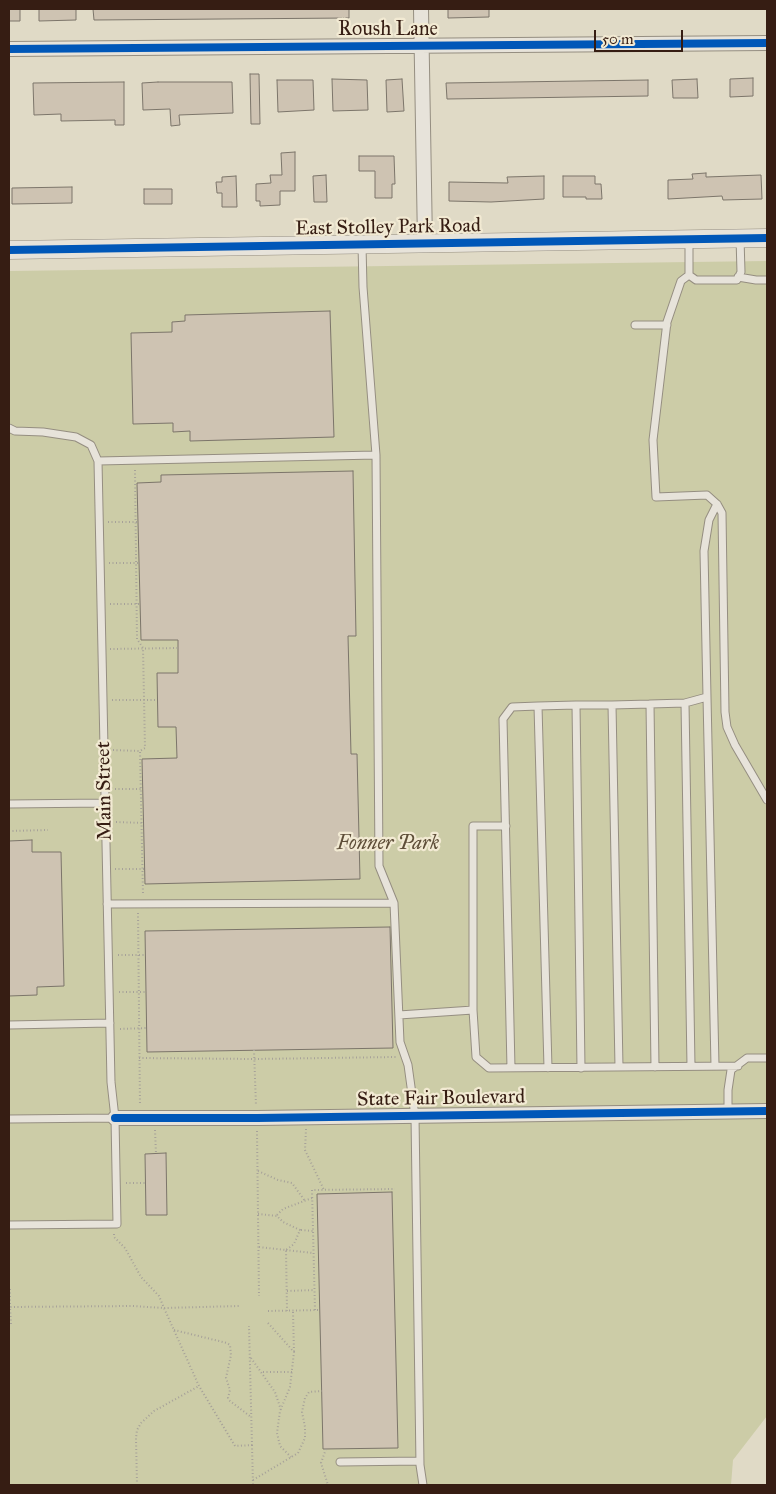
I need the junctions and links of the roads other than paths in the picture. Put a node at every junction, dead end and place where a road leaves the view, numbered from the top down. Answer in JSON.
{"nodes":[{"id":1,"x":421,"y":9,"type":"edge"},
{"id":2,"x":767,"y":42,"type":"edge"},
{"id":3,"x":422,"y":47,"type":"junction"},
{"id":4,"x":9,"y":49,"type":"edge"},
{"id":5,"x":740,"y":238,"type":"junction"},
{"id":6,"x":767,"y":238,"type":"edge"},
{"id":7,"x":689,"y":239,"type":"junction"},
{"id":8,"x":425,"y":243,"type":"junction"},
{"id":9,"x":362,"y":244,"type":"junction"},
{"id":10,"x":9,"y":250,"type":"edge"},
{"id":11,"x":688,"y":275,"type":"junction"},
{"id":12,"x":738,"y":277,"type":"junction"},
{"id":13,"x":767,"y":280,"type":"edge"},
{"id":14,"x":635,"y":325,"type":"dead end"},
{"id":15,"x":667,"y":325,"type":"junction"},
{"id":16,"x":9,"y":428,"type":"edge"},
{"id":17,"x":376,"y":455,"type":"junction"},
{"id":18,"x":98,"y":461,"type":"junction"},
{"id":19,"x":717,"y":504,"type":"junction"},
{"id":20,"x":707,"y":697,"type":"junction"},
{"id":21,"x":686,"y":703,"type":"junction"},
{"id":22,"x":650,"y":704,"type":"junction"},
{"id":23,"x":576,"y":705,"type":"junction"},
{"id":24,"x":612,"y":705,"type":"junction"},
{"id":25,"x":538,"y":706,"type":"junction"},
{"id":26,"x":766,"y":796,"type":"edge"},
{"id":27,"x":105,"y":803,"type":"junction"},
{"id":28,"x":9,"y":804,"type":"edge"},
{"id":29,"x":506,"y":826,"type":"junction"},
{"id":30,"x":394,"y":903,"type":"junction"},
{"id":31,"x":107,"y":904,"type":"junction"},
{"id":32,"x":474,"y":1010,"type":"junction"},
{"id":33,"x":399,"y":1015,"type":"junction"},
{"id":34,"x":9,"y":1025,"type":"edge"},
{"id":35,"x":110,"y":1026,"type":"junction"},
{"id":36,"x":767,"y":1058,"type":"edge"},
{"id":37,"x":691,"y":1066,"type":"junction"},
{"id":38,"x":715,"y":1066,"type":"junction"},
{"id":39,"x":738,"y":1066,"type":"junction"},
{"id":40,"x":619,"y":1067,"type":"junction"},
{"id":41,"x":655,"y":1067,"type":"junction"},
{"id":42,"x":512,"y":1068,"type":"junction"},
{"id":43,"x":548,"y":1068,"type":"junction"},
{"id":44,"x":581,"y":1068,"type":"junction"},
{"id":45,"x":767,"y":1111,"type":"edge"},
{"id":46,"x":728,"y":1112,"type":"junction"},
{"id":47,"x":415,"y":1116,"type":"junction"},
{"id":48,"x":115,"y":1118,"type":"junction"},
{"id":49,"x":9,"y":1119,"type":"edge"},
{"id":50,"x":9,"y":1225,"type":"edge"},
{"id":51,"x":420,"y":1461,"type":"junction"},
{"id":52,"x":340,"y":1462,"type":"dead end"},
{"id":53,"x":423,"y":1485,"type":"edge"}],
"edges":[{"from":1,"to":3,"type":"street"},
{"from":2,"to":3,"type":"street","name":"Roush Lane"},
{"from":3,"to":4,"type":"street","name":"Roush Lane"},
{"from":3,"to":8,"type":"street"},
{"from":5,"to":6,"type":"street","name":"East Stolley Park Road"},
{"from":5,"to":7,"type":"street","name":"East Stolley Park Road"},
{"from":5,"to":12,"type":"lane"},
{"from":7,"to":8,"type":"street","name":"East Stolley Park Road"},
{"from":7,"to":11,"type":"lane"},
{"from":8,"to":9,"type":"street","name":"East Stolley Park Road"},
{"from":9,"to":10,"type":"street","name":"East Stolley Park Road"},
{"from":9,"to":17,"type":"lane"},
{"from":11,"to":12,"type":"lane"},
{"from":11,"to":15,"type":"lane"},
{"from":12,"to":13,"type":"lane"},
{"from":14,"to":15,"type":"lane"},
{"from":15,"to":19,"type":"lane"},
{"from":16,"to":18,"type":"lane"},
{"from":17,"to":18,"type":"lane"},
{"from":17,"to":30,"type":"lane"},
{"from":18,"to":27,"type":"lane","name":"Main Street"},
{"from":19,"to":20,"type":"lane"},
{"from":19,"to":26,"type":"lane"},
{"from":20,"to":21,"type":"lane"},
{"from":20,"to":38,"type":"lane"},
{"from":21,"to":22,"type":"lane"},
{"from":21,"to":37,"type":"lane"},
{"from":22,"to":24,"type":"lane"},
{"from":22,"to":41,"type":"lane"},
{"from":23,"to":24,"type":"lane"},
{"from":23,"to":25,"type":"lane"},
{"from":23,"to":44,"type":"lane"},
{"from":24,"to":40,"type":"lane"},
{"from":25,"to":29,"type":"lane"},
{"from":25,"to":43,"type":"lane"},
{"from":27,"to":28,"type":"lane"},
{"from":27,"to":31,"type":"lane","name":"Main Street"},
{"from":29,"to":32,"type":"lane"},
{"from":29,"to":42,"type":"lane"},
{"from":30,"to":31,"type":"lane"},
{"from":30,"to":33,"type":"lane"},
{"from":31,"to":35,"type":"lane","name":"Main Street"},
{"from":32,"to":33,"type":"lane"},
{"from":32,"to":42,"type":"lane"},
{"from":33,"to":47,"type":"lane"},
{"from":34,"to":35,"type":"lane"},
{"from":35,"to":48,"type":"lane","name":"Main Street"},
{"from":36,"to":39,"type":"lane"},
{"from":37,"to":38,"type":"lane"},
{"from":37,"to":41,"type":"lane"},
{"from":38,"to":39,"type":"lane"},
{"from":39,"to":46,"type":"lane"},
{"from":40,"to":41,"type":"lane"},
{"from":40,"to":44,"type":"lane"},
{"from":42,"to":43,"type":"lane"},
{"from":43,"to":44,"type":"lane"},
{"from":45,"to":46,"type":"street","name":"State Fair Boulevard"},
{"from":46,"to":47,"type":"street","name":"State Fair Boulevard"},
{"from":47,"to":48,"type":"street","name":"State Fair Boulevard"},
{"from":47,"to":51,"type":"lane"},
{"from":48,"to":49,"type":"lane"},
{"from":48,"to":50,"type":"lane","name":"Main Street"},
{"from":51,"to":52,"type":"lane"},
{"from":51,"to":53,"type":"lane"}]}
